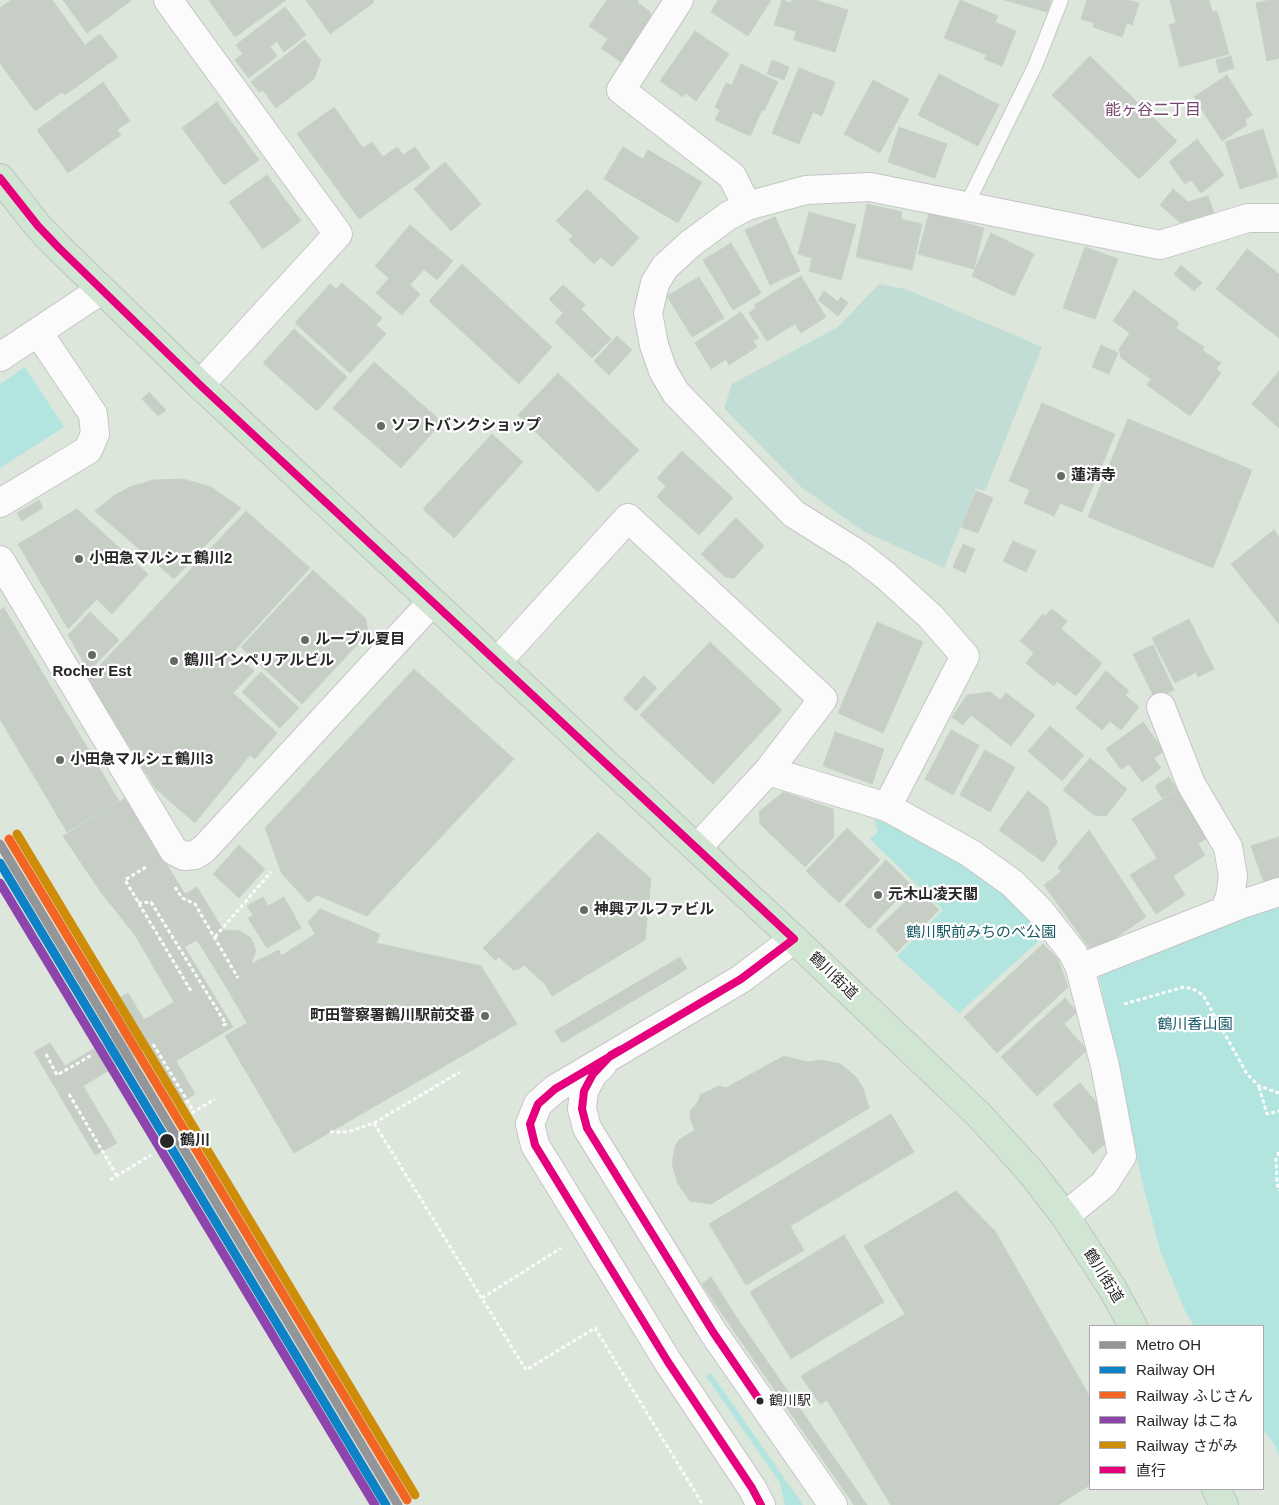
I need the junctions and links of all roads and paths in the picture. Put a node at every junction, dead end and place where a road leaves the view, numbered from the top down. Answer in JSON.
{"nodes":[{"id":1,"x":168,"y":0,"type":"edge"},
{"id":2,"x":679,"y":0,"type":"edge"},
{"id":3,"x":1061,"y":0,"type":"edge"},
{"id":4,"x":0,"y":178,"type":"edge"},
{"id":5,"x":747,"y":206,"type":"junction"},
{"id":6,"x":966,"y":206,"type":"junction"},
{"id":7,"x":1279,"y":218,"type":"edge"},
{"id":8,"x":101,"y":290,"type":"junction"},
{"id":9,"x":38,"y":332,"type":"junction"},
{"id":10,"x":0,"y":357,"type":"edge"},
{"id":11,"x":200,"y":385,"type":"junction"},
{"id":12,"x":0,"y":503,"type":"edge"},
{"id":13,"x":0,"y":560,"type":"edge"},
{"id":14,"x":432,"y":602,"type":"junction"},
{"id":15,"x":497,"y":662,"type":"junction"},
{"id":16,"x":1161,"y":707,"type":"dead end"},
{"id":17,"x":768,"y":771,"type":"junction"},
{"id":18,"x":886,"y":807,"type":"junction"},
{"id":19,"x":697,"y":848,"type":"junction"},
{"id":20,"x":271,"y":872,"type":"dead end"},
{"id":21,"x":133,"y":875,"type":"dead end"},
{"id":22,"x":173,"y":882,"type":"dead end"},
{"id":23,"x":1279,"y":892,"type":"edge"},
{"id":24,"x":138,"y":903,"type":"junction"},
{"id":25,"x":1224,"y":911,"type":"junction"},
{"id":26,"x":215,"y":937,"type":"junction"},
{"id":27,"x":794,"y":939,"type":"junction"},
{"id":28,"x":1080,"y":968,"type":"junction"},
{"id":29,"x":238,"y":978,"type":"dead end"},
{"id":30,"x":191,"y":991,"type":"dead end"},
{"id":31,"x":1092,"y":1013,"type":"junction"},
{"id":32,"x":222,"y":1022,"type":"dead end"},
{"id":33,"x":153,"y":1044,"type":"dead end"},
{"id":34,"x":46,"y":1054,"type":"dead end"},
{"id":35,"x":92,"y":1056,"type":"dead end"},
{"id":36,"x":611,"y":1056,"type":"junction"},
{"id":37,"x":460,"y":1072,"type":"dead end"},
{"id":38,"x":1258,"y":1086,"type":"junction"},
{"id":39,"x":1279,"y":1093,"type":"edge"},
{"id":40,"x":69,"y":1094,"type":"dead end"},
{"id":41,"x":214,"y":1099,"type":"dead end"},
{"id":42,"x":1279,"y":1111,"type":"edge"},
{"id":43,"x":194,"y":1112,"type":"junction"},
{"id":44,"x":175,"y":1123,"type":"dead end"},
{"id":45,"x":374,"y":1123,"type":"junction"},
{"id":46,"x":330,"y":1132,"type":"dead end"},
{"id":47,"x":1279,"y":1152,"type":"edge"},
{"id":48,"x":151,"y":1155,"type":"dead end"},
{"id":49,"x":117,"y":1176,"type":"junction"},
{"id":50,"x":110,"y":1180,"type":"dead end"},
{"id":51,"x":1279,"y":1191,"type":"edge"},
{"id":52,"x":1065,"y":1216,"type":"junction"},
{"id":53,"x":566,"y":1245,"type":"dead end"},
{"id":54,"x":482,"y":1298,"type":"junction"},
{"id":55,"x":1132,"y":1325,"type":"edge"},
{"id":56,"x":1216,"y":1490,"type":"edge"},
{"id":57,"x":703,"y":1505,"type":"edge"},
{"id":58,"x":761,"y":1505,"type":"edge"},
{"id":59,"x":833,"y":1505,"type":"edge"},
{"id":60,"x":1224,"y":1505,"type":"edge"}],
"edges":[{"from":1,"to":11,"type":"street"},
{"from":2,"to":5,"type":"street"},
{"from":3,"to":6,"type":"lane"},
{"from":4,"to":8,"type":"main road","name":"鶴川街道"},
{"from":5,"to":6,"type":"street"},
{"from":5,"to":18,"type":"street"},
{"from":6,"to":7,"type":"street"},
{"from":8,"to":9,"type":"street"},
{"from":8,"to":11,"type":"main road","name":"鶴川街道"},
{"from":9,"to":10,"type":"street"},
{"from":9,"to":12,"type":"street"},
{"from":11,"to":14,"type":"main road","name":"鶴川街道"},
{"from":13,"to":14,"type":"street"},
{"from":14,"to":15,"type":"main road","name":"鶴川街道"},
{"from":15,"to":17,"type":"street"},
{"from":15,"to":19,"type":"main road","name":"鶴川街道"},
{"from":16,"to":25,"type":"street"},
{"from":17,"to":18,"type":"street"},
{"from":17,"to":19,"type":"street"},
{"from":18,"to":28,"type":"street"},
{"from":19,"to":27,"type":"main road","name":"鶴川街道"},
{"from":20,"to":26,"type":"path"},
{"from":21,"to":24,"type":"path"},
{"from":22,"to":26,"type":"path"},
{"from":23,"to":25,"type":"street"},
{"from":24,"to":30,"type":"path"},
{"from":24,"to":32,"type":"path"},
{"from":25,"to":28,"type":"street"},
{"from":26,"to":29,"type":"path"},
{"from":27,"to":36,"type":"street"},
{"from":27,"to":52,"type":"main road","name":"鶴川街道"},
{"from":28,"to":31,"type":"street"},
{"from":31,"to":38,"type":"path"},
{"from":31,"to":52,"type":"street"},
{"from":33,"to":43,"type":"path"},
{"from":34,"to":35,"type":"path"},
{"from":36,"to":58,"type":"street"},
{"from":36,"to":59,"type":"street"},
{"from":37,"to":45,"type":"path"},
{"from":38,"to":39,"type":"path"},
{"from":38,"to":42,"type":"path"},
{"from":40,"to":49,"type":"path"},
{"from":41,"to":43,"type":"path"},
{"from":43,"to":44,"type":"path"},
{"from":45,"to":46,"type":"path"},
{"from":45,"to":54,"type":"path"},
{"from":47,"to":51,"type":"path"},
{"from":48,"to":49,"type":"path"},
{"from":49,"to":50,"type":"path"},
{"from":52,"to":55,"type":"main road","name":"鶴川街道"},
{"from":53,"to":54,"type":"path"},
{"from":54,"to":57,"type":"path"},
{"from":56,"to":60,"type":"main road"}]}
